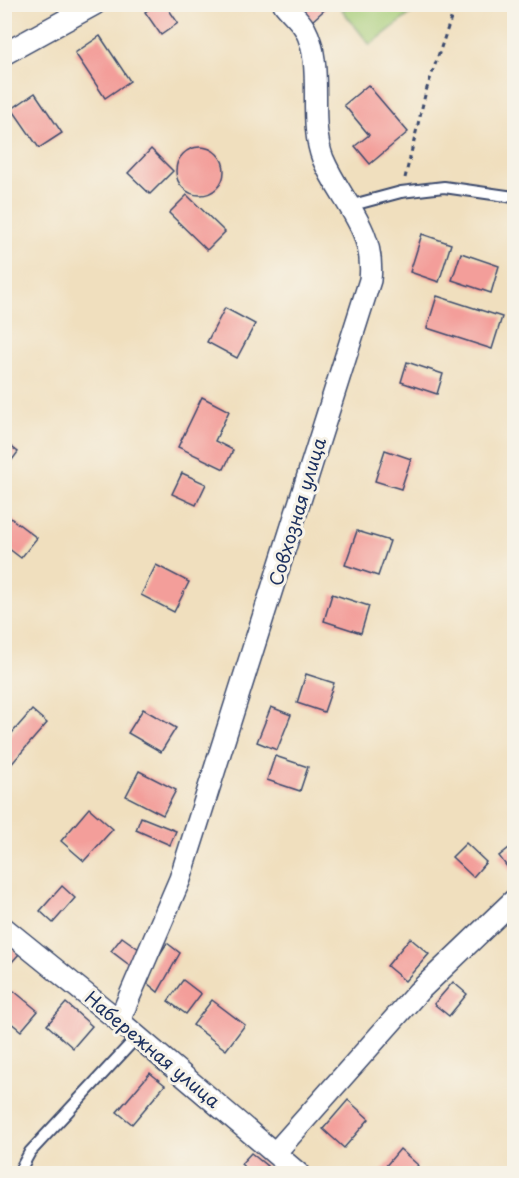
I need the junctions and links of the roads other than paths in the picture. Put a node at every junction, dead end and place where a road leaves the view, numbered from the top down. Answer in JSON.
{"nodes":[{"id":1,"x":95,"y":4,"type":"edge"},
{"id":2,"x":284,"y":4,"type":"edge"},
{"id":3,"x":4,"y":54,"type":"edge"},
{"id":4,"x":514,"y":197,"type":"edge"},
{"id":5,"x":349,"y":206,"type":"junction"},
{"id":6,"x":514,"y":900,"type":"edge"},
{"id":7,"x":4,"y":928,"type":"edge"},
{"id":8,"x":119,"y":1021,"type":"junction"},
{"id":9,"x":137,"y":1037,"type":"junction"},
{"id":10,"x":275,"y":1153,"type":"junction"},
{"id":11,"x":18,"y":1173,"type":"edge"},
{"id":12,"x":299,"y":1173,"type":"edge"}],
"edges":[{"from":1,"to":3,"type":"street"},
{"from":2,"to":5,"type":"street","name":"Совхозная улица"},
{"from":4,"to":5,"type":"lane"},
{"from":5,"to":8,"type":"street","name":"Совхозная улица"},
{"from":6,"to":10,"type":"street"},
{"from":7,"to":8,"type":"street","name":"Набережная улица"},
{"from":8,"to":9,"type":"street","name":"Набережная улица"},
{"from":9,"to":10,"type":"street","name":"Набережная улица"},
{"from":9,"to":11,"type":"lane"},
{"from":10,"to":12,"type":"street","name":"Набережная улица"}]}
